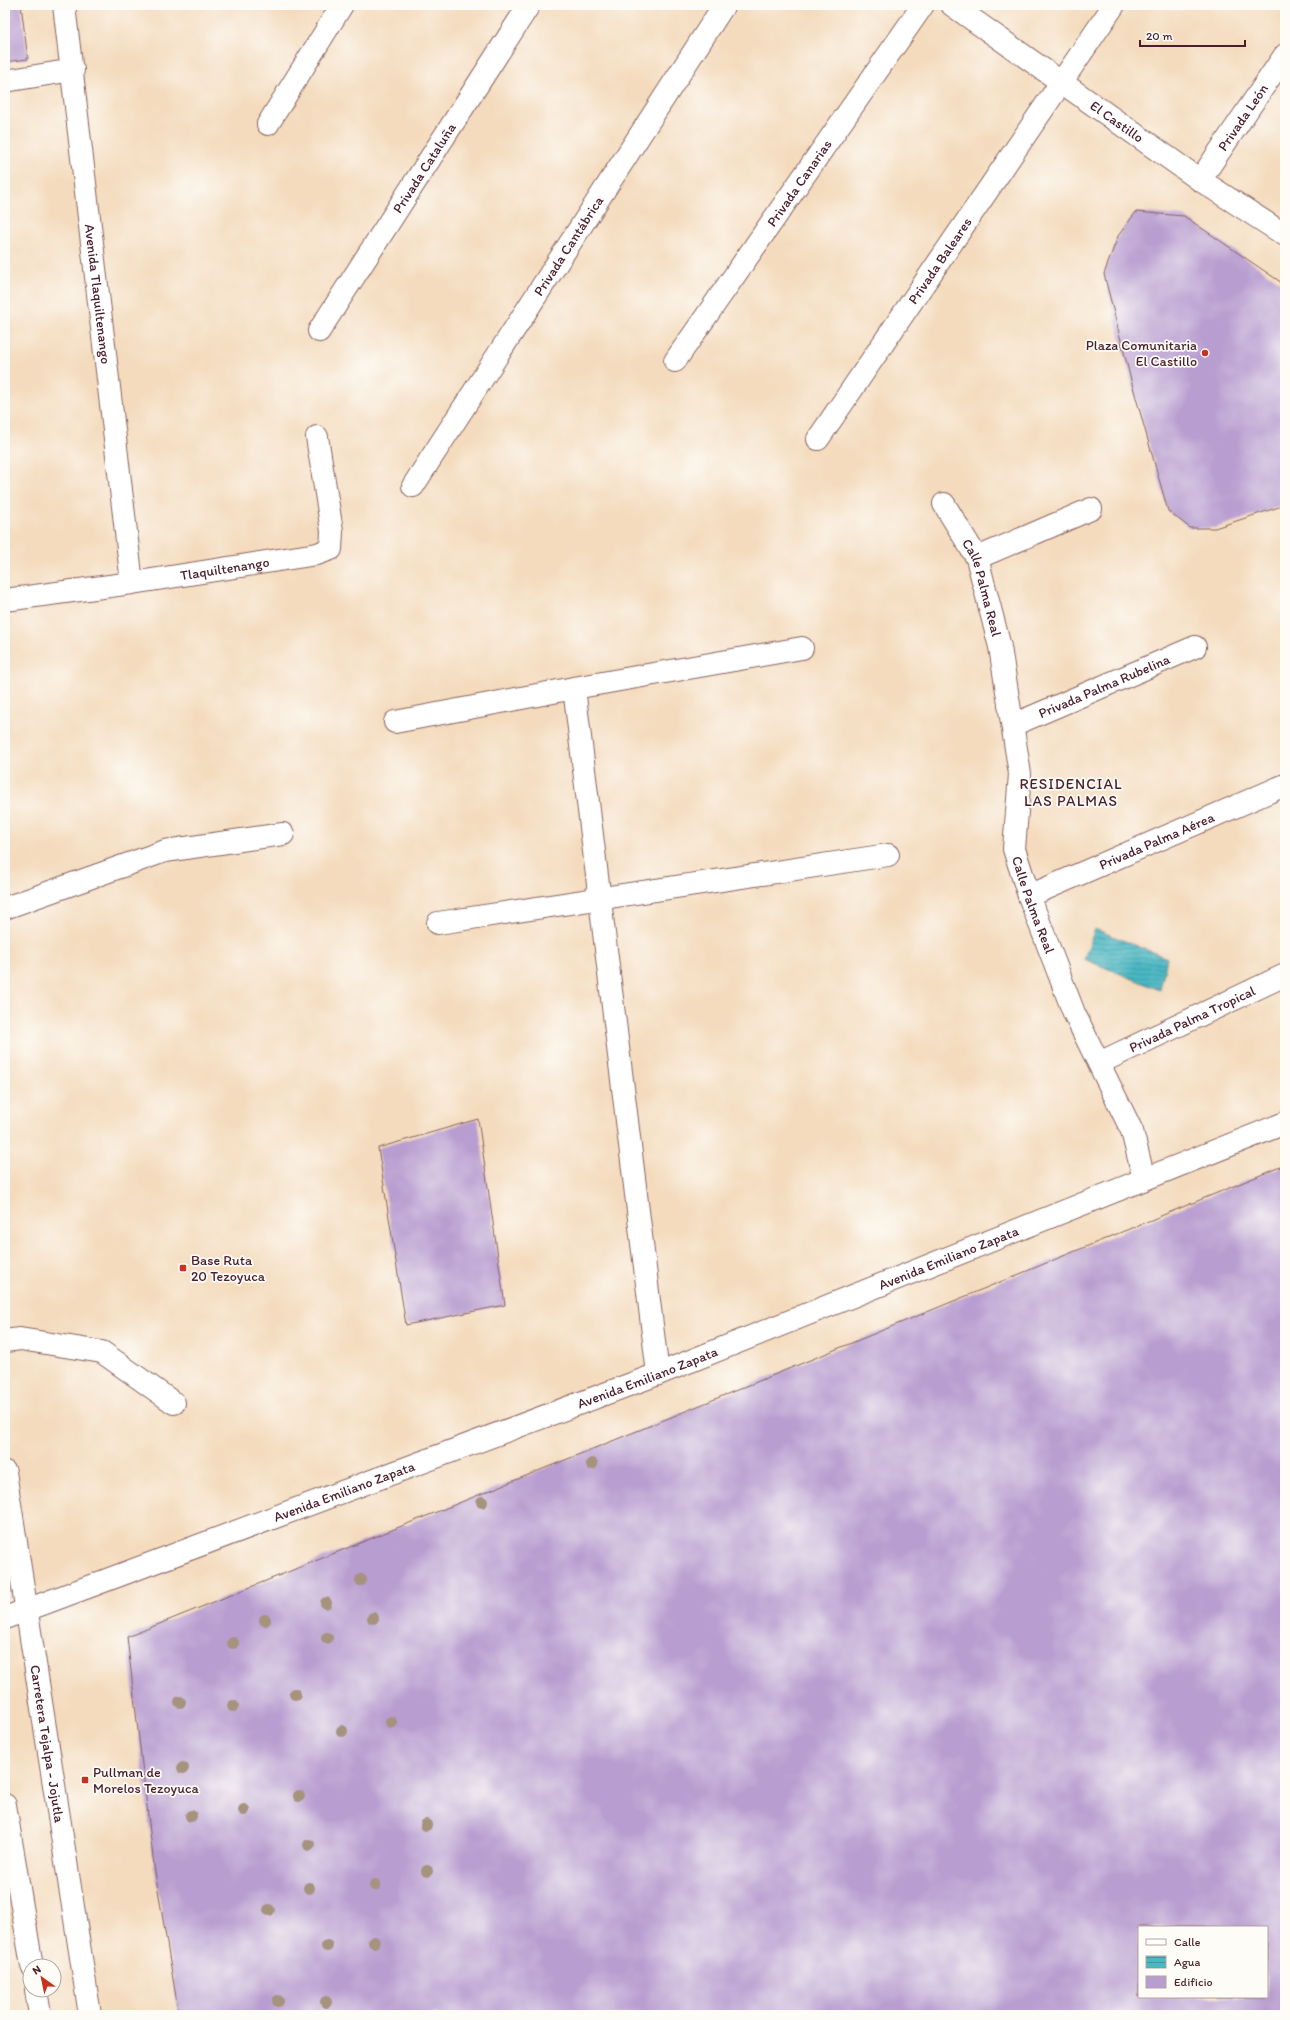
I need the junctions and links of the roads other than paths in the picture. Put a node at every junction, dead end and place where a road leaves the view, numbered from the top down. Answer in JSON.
{"nodes":[{"id":1,"x":64,"y":5,"type":"edge"},
{"id":2,"x":342,"y":5,"type":"edge"},
{"id":3,"x":529,"y":5,"type":"edge"},
{"id":4,"x":724,"y":5,"type":"edge"},
{"id":5,"x":923,"y":5,"type":"edge"},
{"id":6,"x":952,"y":5,"type":"edge"},
{"id":7,"x":1114,"y":5,"type":"edge"},
{"id":8,"x":1285,"y":55,"type":"edge"},
{"id":9,"x":73,"y":70,"type":"junction"},
{"id":10,"x":5,"y":81,"type":"edge"},
{"id":11,"x":1061,"y":81,"type":"junction"},
{"id":12,"x":268,"y":124,"type":"dead end"},
{"id":13,"x":1200,"y":180,"type":"junction"},
{"id":14,"x":1285,"y":235,"type":"edge"},
{"id":15,"x":320,"y":331,"type":"dead end"},
{"id":16,"x":676,"y":361,"type":"dead end"},
{"id":17,"x":317,"y":437,"type":"dead end"},
{"id":18,"x":818,"y":440,"type":"dead end"},
{"id":19,"x":413,"y":486,"type":"dead end"},
{"id":20,"x":944,"y":504,"type":"dead end"},
{"id":21,"x":1091,"y":509,"type":"dead end"},
{"id":22,"x":977,"y":558,"type":"junction"},
{"id":23,"x":132,"y":583,"type":"junction"},
{"id":24,"x":5,"y":600,"type":"edge"},
{"id":25,"x":1195,"y":647,"type":"dead end"},
{"id":26,"x":802,"y":648,"type":"dead end"},
{"id":27,"x":574,"y":688,"type":"junction"},
{"id":28,"x":395,"y":722,"type":"dead end"},
{"id":29,"x":1013,"y":725,"type":"junction"},
{"id":30,"x":1285,"y":785,"type":"edge"},
{"id":31,"x":283,"y":834,"type":"dead end"},
{"id":32,"x":888,"y":856,"type":"dead end"},
{"id":33,"x":1028,"y":896,"type":"junction"},
{"id":34,"x":600,"y":899,"type":"junction"},
{"id":35,"x":5,"y":908,"type":"edge"},
{"id":36,"x":438,"y":923,"type":"dead end"},
{"id":37,"x":1285,"y":975,"type":"edge"},
{"id":38,"x":1099,"y":1064,"type":"junction"},
{"id":39,"x":1285,"y":1123,"type":"edge"},
{"id":40,"x":1144,"y":1179,"type":"junction"},
{"id":41,"x":5,"y":1342,"type":"edge"},
{"id":42,"x":658,"y":1374,"type":"junction"},
{"id":43,"x":174,"y":1403,"type":"dead end"},
{"id":44,"x":5,"y":1472,"type":"edge"},
{"id":45,"x":26,"y":1609,"type":"junction"},
{"id":46,"x":5,"y":1618,"type":"edge"},
{"id":47,"x":5,"y":1805,"type":"edge"},
{"id":48,"x":31,"y":1958,"type":"edge"},
{"id":49,"x":37,"y":1998,"type":"edge"},
{"id":50,"x":40,"y":2015,"type":"edge"},
{"id":51,"x":90,"y":2015,"type":"edge"}],
"edges":[{"from":1,"to":9,"type":"street","name":"Avenida Tlaquiltenango"},
{"from":2,"to":12,"type":"street"},
{"from":3,"to":15,"type":"street","name":"Privada Cataluña"},
{"from":4,"to":19,"type":"street","name":"Privada Cantábrica"},
{"from":5,"to":16,"type":"street","name":"Privada Canarias"},
{"from":6,"to":11,"type":"street","name":"El Castillo"},
{"from":7,"to":11,"type":"street","name":"Privada Baleares"},
{"from":8,"to":13,"type":"street","name":"Privada León"},
{"from":9,"to":10,"type":"street"},
{"from":9,"to":23,"type":"street","name":"Avenida Tlaquiltenango"},
{"from":11,"to":13,"type":"street","name":"El Castillo"},
{"from":11,"to":18,"type":"street","name":"Privada Baleares"},
{"from":13,"to":14,"type":"street","name":"El Castillo"},
{"from":17,"to":23,"type":"street","name":"Tlaquiltenango"},
{"from":20,"to":22,"type":"street","name":"Calle Palma Real"},
{"from":21,"to":22,"type":"street"},
{"from":22,"to":29,"type":"street","name":"Calle Palma Real"},
{"from":23,"to":24,"type":"street","name":"Tlaquiltenango"},
{"from":25,"to":29,"type":"street","name":"Privada Palma Rubelina"},
{"from":26,"to":27,"type":"street"},
{"from":27,"to":28,"type":"street"},
{"from":27,"to":34,"type":"street"},
{"from":29,"to":33,"type":"street","name":"Calle Palma Real"},
{"from":30,"to":33,"type":"street","name":"Privada Palma Aérea"},
{"from":31,"to":35,"type":"street"},
{"from":32,"to":34,"type":"street"},
{"from":33,"to":38,"type":"street","name":"Calle Palma Real"},
{"from":34,"to":36,"type":"street"},
{"from":34,"to":42,"type":"street"},
{"from":37,"to":38,"type":"street","name":"Privada Palma Tropical"},
{"from":38,"to":40,"type":"street","name":"Calle Palma Real"},
{"from":39,"to":40,"type":"street","name":"Avenida Emiliano Zapata"},
{"from":40,"to":42,"type":"street","name":"Avenida Emiliano Zapata"},
{"from":41,"to":43,"type":"street"},
{"from":42,"to":45,"type":"street","name":"Avenida Emiliano Zapata"},
{"from":44,"to":45,"type":"street","name":"Carretera Tejalpa - Jojutla"},
{"from":45,"to":46,"type":"street","name":"Avenida Emiliano Zapata"},
{"from":45,"to":51,"type":"street","name":"Carretera Tejalpa - Jojutla"},
{"from":47,"to":48,"type":"street"},
{"from":49,"to":50,"type":"street"}]}
